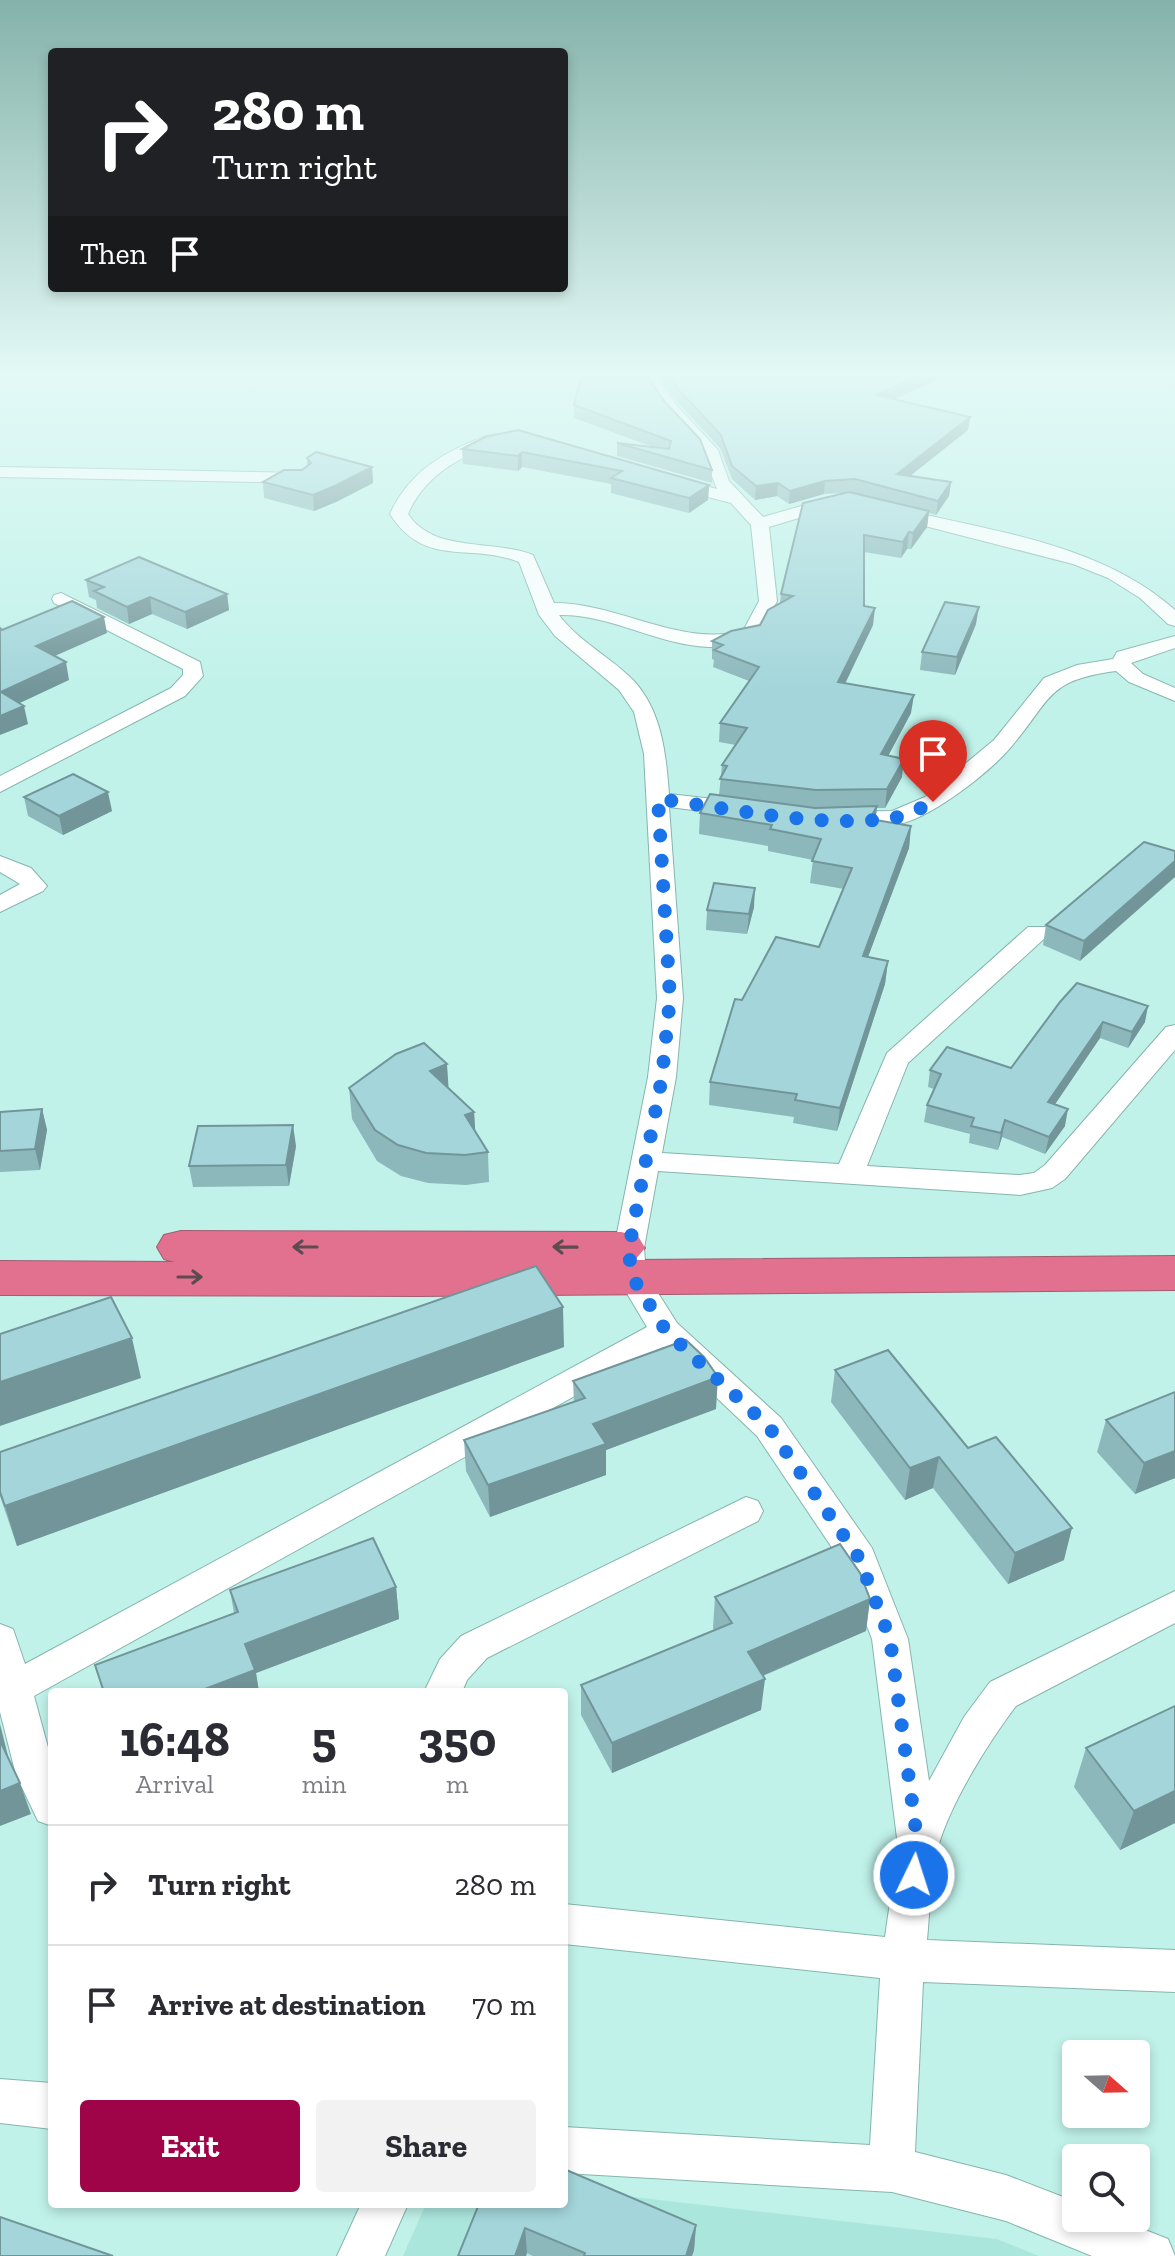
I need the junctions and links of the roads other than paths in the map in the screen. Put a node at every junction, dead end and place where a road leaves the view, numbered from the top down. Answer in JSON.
{"nodes":[{"id":1,"x":421,"y":482,"type":"edge"},
{"id":2,"x":674,"y":482,"type":"edge"},
{"id":3,"x":721,"y":482,"type":"edge"},
{"id":4,"x":739,"y":500,"type":"junction"},
{"id":5,"x":859,"y":502,"type":"edge"},
{"id":6,"x":880,"y":508,"type":"edge"},
{"id":7,"x":760,"y":524,"type":"junction"},
{"id":8,"x":61,"y":599,"type":"dead end"},
{"id":9,"x":547,"y":609,"type":"junction"},
{"id":10,"x":1175,"y":620,"type":"edge"},
{"id":11,"x":1175,"y":642,"type":"edge"},
{"id":12,"x":1120,"y":664,"type":"junction"},
{"id":13,"x":1175,"y":695,"type":"edge"},
{"id":14,"x":0,"y":785,"type":"edge"},
{"id":15,"x":658,"y":799,"type":"junction"},
{"id":16,"x":767,"y":813,"type":"edge"},
{"id":17,"x":814,"y":819,"type":"edge"},
{"id":18,"x":0,"y":863,"type":"edge"},
{"id":19,"x":0,"y":905,"type":"edge"},
{"id":20,"x":1037,"y":932,"type":"dead end"},
{"id":21,"x":1175,"y":1033,"type":"edge"},
{"id":22,"x":647,"y":1161,"type":"junction"},
{"id":23,"x":849,"y":1174,"type":"junction"},
{"id":24,"x":1175,"y":1246,"type":"edge"},
{"id":25,"x":0,"y":1250,"type":"edge"},
{"id":26,"x":630,"y":1262,"type":"junction"},
{"id":27,"x":1175,"y":1273,"type":"edge"},
{"id":28,"x":0,"y":1278,"type":"edge"},
{"id":29,"x":535,"y":1278,"type":"junction"},
{"id":30,"x":468,"y":1308,"type":"edge"},
{"id":31,"x":666,"y":1331,"type":"junction"},
{"id":32,"x":746,"y":1511,"type":"dead end"},
{"id":33,"x":1175,"y":1606,"type":"edge"},
{"id":34,"x":0,"y":1640,"type":"edge"},
{"id":35,"x":15,"y":1688,"type":"junction"},
{"id":36,"x":445,"y":1688,"type":"edge"},
{"id":37,"x":48,"y":1800,"type":"edge"},
{"id":38,"x":918,"y":1846,"type":"junction"},
{"id":39,"x":568,"y":1924,"type":"edge"},
{"id":40,"x":903,"y":1960,"type":"junction"},
{"id":41,"x":1175,"y":1971,"type":"edge"},
{"id":42,"x":0,"y":2101,"type":"edge"},
{"id":43,"x":48,"y":2106,"type":"edge"},
{"id":44,"x":568,"y":2150,"type":"edge"},
{"id":45,"x":892,"y":2169,"type":"junction"},
{"id":46,"x":383,"y":2208,"type":"edge"},
{"id":47,"x":361,"y":2256,"type":"edge"},
{"id":48,"x":1151,"y":2256,"type":"edge"}],
"edges":[{"from":1,"to":9,"type":"street"},
{"from":2,"to":4,"type":"street"},
{"from":3,"to":4,"type":"street"},
{"from":4,"to":7,"type":"street"},
{"from":5,"to":7,"type":"street"},
{"from":6,"to":10,"type":"street"},
{"from":7,"to":9,"type":"street"},
{"from":8,"to":14,"type":"street"},
{"from":9,"to":15,"type":"street"},
{"from":11,"to":12,"type":"street"},
{"from":12,"to":13,"type":"street"},
{"from":12,"to":17,"type":"street"},
{"from":15,"to":16,"type":"street"},
{"from":15,"to":22,"type":"street"},
{"from":18,"to":19,"type":"street"},
{"from":20,"to":23,"type":"street"},
{"from":21,"to":23,"type":"street"},
{"from":22,"to":23,"type":"street"},
{"from":22,"to":26,"type":"street"},
{"from":24,"to":26,"type":"highway"},
{"from":26,"to":25,"type":"highway","one_way":true},
{"from":26,"to":27,"type":"highway"},
{"from":26,"to":29,"type":"highway"},
{"from":26,"to":31,"type":"street"},
{"from":28,"to":29,"type":"highway","one_way":true},
{"from":29,"to":30,"type":"street"},
{"from":31,"to":35,"type":"street"},
{"from":31,"to":38,"type":"street"},
{"from":32,"to":36,"type":"street"},
{"from":33,"to":38,"type":"street"},
{"from":34,"to":35,"type":"street"},
{"from":35,"to":37,"type":"street"},
{"from":38,"to":40,"type":"street"},
{"from":39,"to":40,"type":"street"},
{"from":40,"to":41,"type":"street"},
{"from":40,"to":45,"type":"street"},
{"from":42,"to":43,"type":"street"},
{"from":44,"to":45,"type":"street"},
{"from":45,"to":48,"type":"street"},
{"from":46,"to":47,"type":"street"}]}
